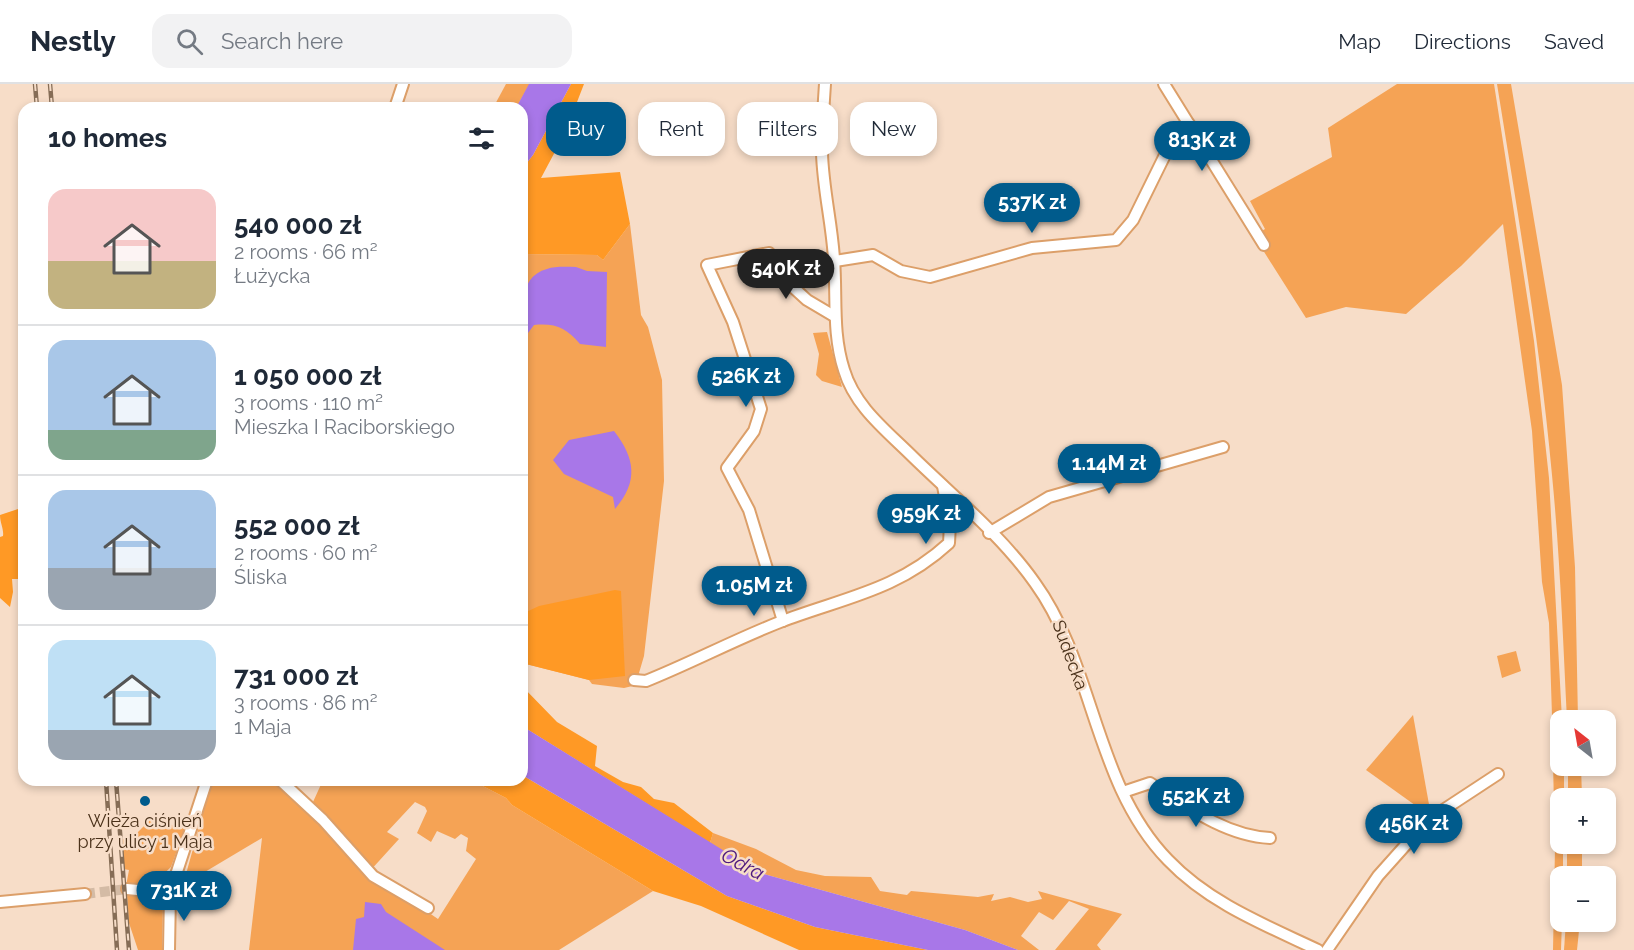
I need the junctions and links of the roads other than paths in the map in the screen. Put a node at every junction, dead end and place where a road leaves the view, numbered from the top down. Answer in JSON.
{"nodes":[{"id":1,"x":403,"y":84,"type":"edge"},
{"id":2,"x":825,"y":84,"type":"edge"},
{"id":3,"x":1164,"y":84,"type":"edge"},
{"id":4,"x":397,"y":102,"type":"edge"},
{"id":5,"x":1189,"y":124,"type":"junction"},
{"id":6,"x":1264,"y":245,"type":"dead end"},
{"id":7,"x":834,"y":261,"type":"junction"},
{"id":8,"x":834,"y":316,"type":"junction"},
{"id":9,"x":1223,"y":447,"type":"dead end"},
{"id":10,"x":943,"y":486,"type":"junction"},
{"id":11,"x":990,"y":533,"type":"junction"},
{"id":12,"x":783,"y":621,"type":"junction"},
{"id":13,"x":634,"y":680,"type":"dead end"},
{"id":14,"x":1498,"y":774,"type":"dead end"},
{"id":15,"x":205,"y":786,"type":"edge"},
{"id":16,"x":286,"y":786,"type":"edge"},
{"id":17,"x":1123,"y":792,"type":"junction"},
{"id":18,"x":1270,"y":838,"type":"dead end"},
{"id":19,"x":127,"y":889,"type":"tunnel mouth"},
{"id":20,"x":170,"y":893,"type":"junction"},
{"id":21,"x":85,"y":894,"type":"tunnel mouth"},
{"id":22,"x":0,"y":902,"type":"edge"},
{"id":23,"x":428,"y":908,"type":"dead end"},
{"id":24,"x":169,"y":950,"type":"edge"},
{"id":25,"x":1318,"y":950,"type":"edge"},
{"id":26,"x":1327,"y":950,"type":"edge"}],
"edges":[{"from":1,"to":4,"type":"street"},
{"from":2,"to":7,"type":"street","name":"Sudecka"},
{"from":3,"to":5,"type":"street"},
{"from":5,"to":6,"type":"street"},
{"from":5,"to":7,"type":"street"},
{"from":7,"to":8,"type":"street","name":"Sudecka"},
{"from":8,"to":10,"type":"street","name":"Sudecka"},
{"from":8,"to":12,"type":"street"},
{"from":9,"to":11,"type":"street"},
{"from":10,"to":11,"type":"street","name":"Sudecka"},
{"from":10,"to":12,"type":"street"},
{"from":11,"to":17,"type":"street","name":"Sudecka"},
{"from":12,"to":13,"type":"street"},
{"from":14,"to":26,"type":"street"},
{"from":15,"to":20,"type":"street"},
{"from":16,"to":23,"type":"street"},
{"from":17,"to":18,"type":"street"},
{"from":17,"to":25,"type":"street","name":"Sudecka"},
{"from":19,"to":20,"type":"street"},
{"from":20,"to":24,"type":"street"},
{"from":21,"to":22,"type":"street"}]}
